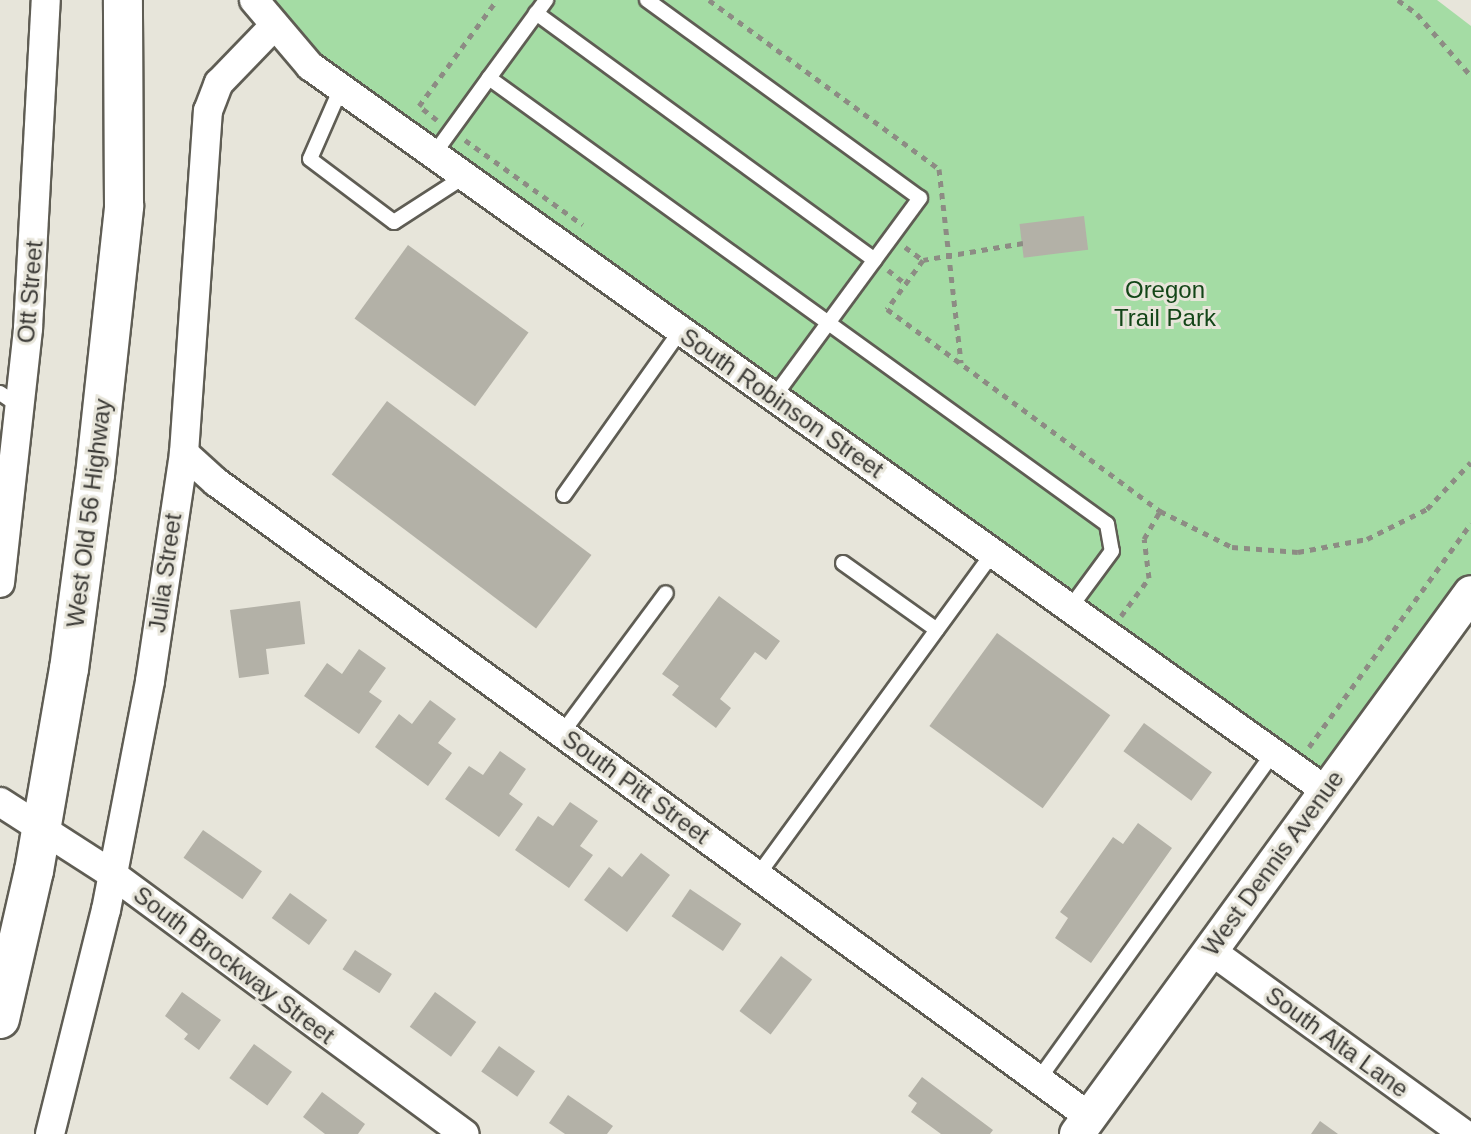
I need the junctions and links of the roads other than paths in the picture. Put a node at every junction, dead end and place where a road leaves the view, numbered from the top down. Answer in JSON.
{"nodes":[{"id":1,"x":46,"y":0,"type":"edge"},
{"id":2,"x":123,"y":0,"type":"edge"},
{"id":3,"x":254,"y":0,"type":"edge"},
{"id":4,"x":546,"y":0,"type":"edge"},
{"id":5,"x":647,"y":0,"type":"edge"},
{"id":6,"x":536,"y":13,"type":"junction"},
{"id":7,"x":273,"y":27,"type":"junction"},
{"id":8,"x":489,"y":78,"type":"junction"},
{"id":9,"x":341,"y":88,"type":"junction"},
{"id":10,"x":434,"y":154,"type":"junction"},
{"id":11,"x":465,"y":176,"type":"junction"},
{"id":12,"x":875,"y":260,"type":"junction"},
{"id":13,"x":829,"y":323,"type":"junction"},
{"id":14,"x":680,"y":331,"type":"junction"},
{"id":15,"x":774,"y":397,"type":"junction"},
{"id":16,"x":9,"y":399,"type":"edge"},
{"id":17,"x":184,"y":453,"type":"junction"},
{"id":18,"x":6,"y":484,"type":"edge"},
{"id":19,"x":564,"y":495,"type":"dead end"},
{"id":20,"x":993,"y":553,"type":"junction"},
{"id":21,"x":843,"y":563,"type":"dead end"},
{"id":22,"x":0,"y":583,"type":"edge"},
{"id":23,"x":666,"y":593,"type":"dead end"},
{"id":24,"x":1471,"y":594,"type":"edge"},
{"id":25,"x":1070,"y":608,"type":"junction"},
{"id":26,"x":937,"y":630,"type":"junction"},
{"id":27,"x":562,"y":733,"type":"junction"},
{"id":28,"x":1273,"y":753,"type":"junction"},
{"id":29,"x":1325,"y":790,"type":"junction"},
{"id":30,"x":0,"y":802,"type":"edge"},
{"id":31,"x":40,"y":832,"type":"junction"},
{"id":32,"x":112,"y":874,"type":"junction"},
{"id":33,"x":758,"y":875,"type":"junction"},
{"id":34,"x":1210,"y":950,"type":"junction"},
{"id":35,"x":0,"y":1019,"type":"edge"},
{"id":36,"x":1039,"y":1079,"type":"junction"},
{"id":37,"x":1084,"y":1125,"type":"edge"},
{"id":38,"x":50,"y":1134,"type":"edge"},
{"id":39,"x":465,"y":1134,"type":"edge"},
{"id":40,"x":1464,"y":1134,"type":"edge"}],
"edges":[{"from":1,"to":16,"type":"street","name":"Ott Street"},
{"from":2,"to":31,"type":"main road","name":"West Old 56 Highway"},
{"from":3,"to":7,"type":"street","name":"South Robinson Street"},
{"from":4,"to":6,"type":"lane"},
{"from":5,"to":12,"type":"lane"},
{"from":6,"to":8,"type":"lane"},
{"from":6,"to":12,"type":"lane"},
{"from":7,"to":9,"type":"street","name":"South Robinson Street"},
{"from":7,"to":17,"type":"street","name":"Julia Street"},
{"from":8,"to":10,"type":"lane"},
{"from":8,"to":13,"type":"lane"},
{"from":9,"to":10,"type":"street","name":"South Robinson Street"},
{"from":9,"to":11,"type":"lane"},
{"from":10,"to":11,"type":"street","name":"South Robinson Street"},
{"from":11,"to":14,"type":"street","name":"South Robinson Street"},
{"from":12,"to":13,"type":"lane"},
{"from":13,"to":15,"type":"lane"},
{"from":13,"to":25,"type":"lane"},
{"from":14,"to":15,"type":"street","name":"South Robinson Street"},
{"from":14,"to":19,"type":"lane"},
{"from":15,"to":20,"type":"street","name":"South Robinson Street"},
{"from":16,"to":18,"type":"street","name":"Ott Street"},
{"from":17,"to":27,"type":"street","name":"South Pitt Street"},
{"from":17,"to":32,"type":"street","name":"Julia Street"},
{"from":18,"to":22,"type":"street","name":"Ott Street"},
{"from":20,"to":25,"type":"street","name":"South Robinson Street"},
{"from":20,"to":26,"type":"lane"},
{"from":21,"to":26,"type":"lane"},
{"from":23,"to":27,"type":"lane"},
{"from":24,"to":29,"type":"street","name":"West Dennis Avenue"},
{"from":25,"to":28,"type":"street","name":"South Robinson Street"},
{"from":26,"to":33,"type":"lane"},
{"from":27,"to":33,"type":"street","name":"South Pitt Street"},
{"from":28,"to":29,"type":"street","name":"South Robinson Street"},
{"from":28,"to":36,"type":"lane"},
{"from":29,"to":34,"type":"street","name":"West Dennis Avenue"},
{"from":30,"to":31,"type":"street","name":"South Brockway Street"},
{"from":31,"to":32,"type":"street","name":"South Brockway Street"},
{"from":31,"to":35,"type":"main road","name":"West Old 56 Highway"},
{"from":32,"to":38,"type":"street","name":"Julia Street"},
{"from":32,"to":39,"type":"street","name":"South Brockway Street"},
{"from":33,"to":36,"type":"street","name":"South Pitt Street"},
{"from":34,"to":37,"type":"street","name":"West Dennis Avenue"},
{"from":34,"to":40,"type":"street","name":"South Alta Lane"},
{"from":36,"to":37,"type":"street","name":"South Pitt Street"}]}
